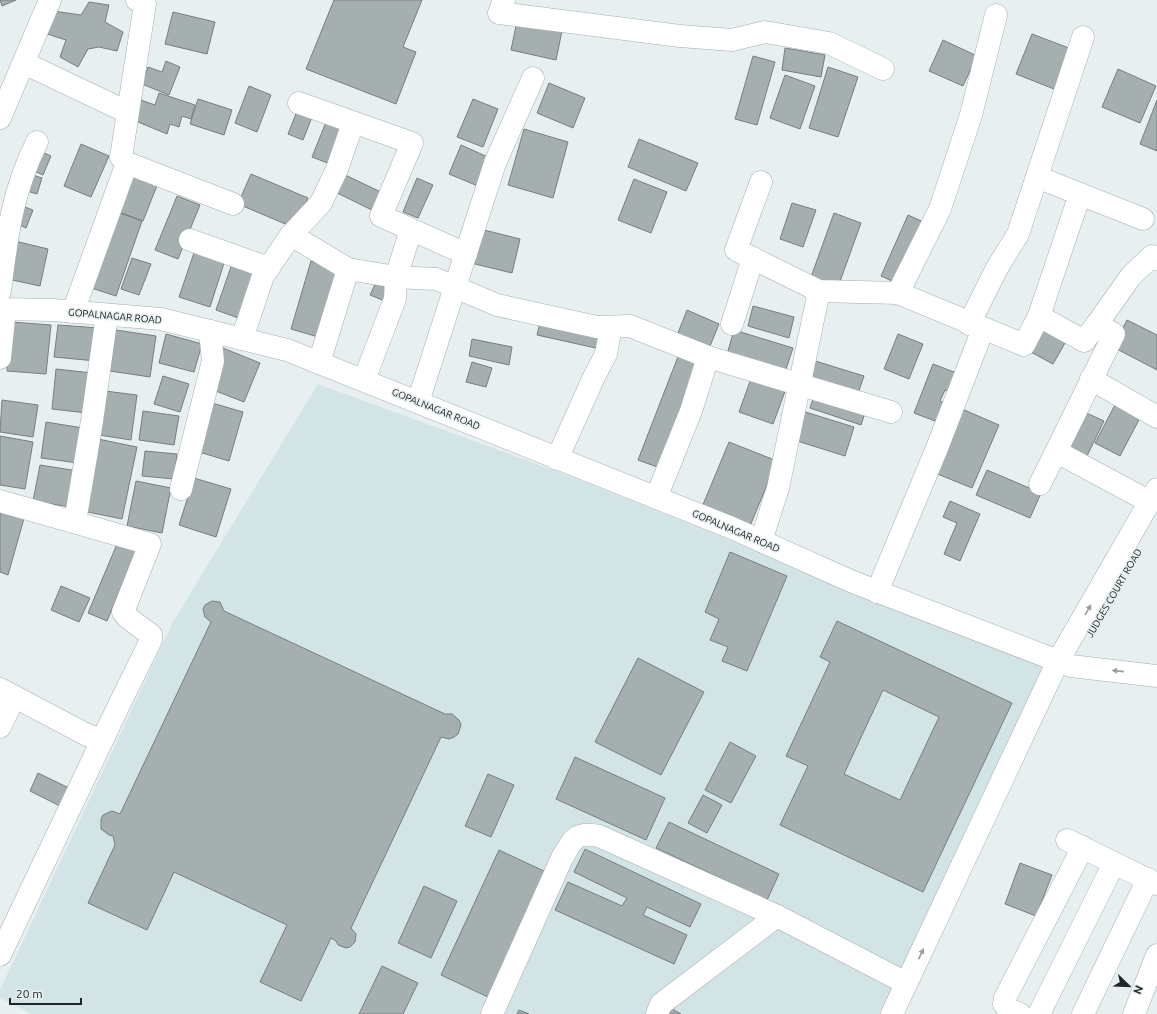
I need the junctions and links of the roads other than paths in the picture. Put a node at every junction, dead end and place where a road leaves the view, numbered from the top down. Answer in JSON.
{"nodes":[{"id":1,"x":50,"y":0,"type":"edge"},
{"id":2,"x":137,"y":0,"type":"edge"},
{"id":3,"x":504,"y":0,"type":"edge"},
{"id":4,"x":996,"y":15,"type":"dead end"},
{"id":5,"x":1083,"y":37,"type":"dead end"},
{"id":6,"x":24,"y":63,"type":"junction"},
{"id":7,"x":883,"y":69,"type":"dead end"},
{"id":8,"x":533,"y":78,"type":"dead end"},
{"id":9,"x":300,"y":104,"type":"dead end"},
{"id":10,"x":127,"y":112,"type":"junction"},
{"id":11,"x":0,"y":118,"type":"edge"},
{"id":12,"x":353,"y":123,"type":"junction"},
{"id":13,"x":37,"y":142,"type":"dead end"},
{"id":14,"x":127,"y":163,"type":"junction"},
{"id":15,"x":1037,"y":177,"type":"junction"},
{"id":16,"x":761,"y":182,"type":"dead end"},
{"id":17,"x":1080,"y":194,"type":"junction"},
{"id":18,"x":233,"y":204,"type":"dead end"},
{"id":19,"x":6,"y":207,"type":"edge"},
{"id":20,"x":1143,"y":219,"type":"dead end"},
{"id":21,"x":411,"y":230,"type":"junction"},
{"id":22,"x":291,"y":236,"type":"junction"},
{"id":23,"x":190,"y":240,"type":"dead end"},
{"id":24,"x":466,"y":254,"type":"junction"},
{"id":25,"x":1155,"y":254,"type":"edge"},
{"id":26,"x":753,"y":258,"type":"junction"},
{"id":27,"x":269,"y":268,"type":"junction"},
{"id":28,"x":348,"y":268,"type":"junction"},
{"id":29,"x":396,"y":277,"type":"junction"},
{"id":30,"x":454,"y":288,"type":"junction"},
{"id":31,"x":818,"y":291,"type":"junction"},
{"id":32,"x":898,"y":293,"type":"junction"},
{"id":33,"x":2,"y":303,"type":"edge"},
{"id":34,"x":72,"y":312,"type":"junction"},
{"id":35,"x":106,"y":314,"type":"junction"},
{"id":36,"x":1039,"y":316,"type":"junction"},
{"id":37,"x":732,"y":324,"type":"dead end"},
{"id":38,"x":1097,"y":324,"type":"junction"},
{"id":39,"x":976,"y":326,"type":"junction"},
{"id":40,"x":611,"y":327,"type":"junction"},
{"id":41,"x":210,"y":331,"type":"junction"},
{"id":42,"x":242,"y":339,"type":"junction"},
{"id":43,"x":708,"y":357,"type":"junction"},
{"id":44,"x":0,"y":358,"type":"edge"},
{"id":45,"x":319,"y":363,"type":"junction"},
{"id":46,"x":1091,"y":379,"type":"junction"},
{"id":47,"x":364,"y":380,"type":"junction"},
{"id":48,"x":799,"y":383,"type":"junction"},
{"id":49,"x":418,"y":402,"type":"junction"},
{"id":50,"x":891,"y":412,"type":"dead end"},
{"id":51,"x":1157,"y":417,"type":"edge"},
{"id":52,"x":1057,"y":452,"type":"junction"},
{"id":53,"x":557,"y":459,"type":"junction"},
{"id":54,"x":1040,"y":484,"type":"dead end"},
{"id":55,"x":181,"y":489,"type":"dead end"},
{"id":56,"x":656,"y":498,"type":"junction"},
{"id":57,"x":0,"y":500,"type":"edge"},
{"id":58,"x":1155,"y":504,"type":"edge"},
{"id":59,"x":75,"y":522,"type":"junction"},
{"id":60,"x":761,"y":541,"type":"junction"},
{"id":61,"x":877,"y":592,"type":"junction"},
{"id":62,"x":1065,"y":664,"type":"junction"},
{"id":63,"x":1157,"y":676,"type":"edge"},
{"id":64,"x":7,"y":693,"type":"edge"},
{"id":65,"x":0,"y":727,"type":"edge"},
{"id":66,"x":102,"y":740,"type":"junction"},
{"id":67,"x":1114,"y":863,"type":"junction"},
{"id":68,"x":1152,"y":881,"type":"edge"},
{"id":69,"x":777,"y":916,"type":"junction"},
{"id":70,"x":0,"y":955,"type":"edge"},
{"id":71,"x":1157,"y":955,"type":"edge"},
{"id":72,"x":906,"y":983,"type":"junction"},
{"id":73,"x":492,"y":1014,"type":"edge"},
{"id":74,"x":657,"y":1014,"type":"edge"},
{"id":75,"x":892,"y":1014,"type":"edge"},
{"id":76,"x":908,"y":1014,"type":"edge"},
{"id":77,"x":1020,"y":1014,"type":"edge"},
{"id":78,"x":1039,"y":1014,"type":"edge"},
{"id":79,"x":1083,"y":1014,"type":"edge"},
{"id":80,"x":1134,"y":1014,"type":"edge"}],
"edges":[{"from":1,"to":6,"type":"street"},
{"from":2,"to":10,"type":"street"},
{"from":3,"to":7,"type":"street"},
{"from":4,"to":32,"type":"street"},
{"from":5,"to":15,"type":"street"},
{"from":6,"to":10,"type":"street"},
{"from":6,"to":11,"type":"street"},
{"from":8,"to":24,"type":"street"},
{"from":9,"to":12,"type":"street"},
{"from":10,"to":14,"type":"street"},
{"from":12,"to":21,"type":"street"},
{"from":12,"to":22,"type":"street"},
{"from":13,"to":19,"type":"street"},
{"from":14,"to":18,"type":"street"},
{"from":14,"to":34,"type":"street"},
{"from":15,"to":17,"type":"street"},
{"from":15,"to":39,"type":"street"},
{"from":16,"to":26,"type":"street"},
{"from":17,"to":20,"type":"street"},
{"from":17,"to":36,"type":"street"},
{"from":19,"to":33,"type":"street"},
{"from":21,"to":24,"type":"street"},
{"from":21,"to":29,"type":"street"},
{"from":22,"to":27,"type":"street"},
{"from":22,"to":28,"type":"street"},
{"from":23,"to":27,"type":"street"},
{"from":24,"to":30,"type":"street"},
{"from":25,"to":38,"type":"street"},
{"from":26,"to":31,"type":"street"},
{"from":26,"to":37,"type":"street"},
{"from":27,"to":42,"type":"street"},
{"from":28,"to":29,"type":"street"},
{"from":28,"to":45,"type":"street"},
{"from":29,"to":30,"type":"street"},
{"from":29,"to":47,"type":"street"},
{"from":30,"to":40,"type":"street"},
{"from":30,"to":49,"type":"street"},
{"from":31,"to":32,"type":"street"},
{"from":31,"to":48,"type":"street"},
{"from":32,"to":39,"type":"street"},
{"from":33,"to":34,"type":"street","name":"GOPALNAGAR ROAD"},
{"from":33,"to":44,"type":"street"},
{"from":34,"to":35,"type":"street","name":"GOPALNAGAR ROAD"},
{"from":35,"to":41,"type":"street","name":"GOPALNAGAR ROAD"},
{"from":35,"to":59,"type":"street"},
{"from":36,"to":38,"type":"street"},
{"from":36,"to":39,"type":"street"},
{"from":38,"to":46,"type":"street"},
{"from":39,"to":61,"type":"street"},
{"from":40,"to":43,"type":"street"},
{"from":40,"to":53,"type":"street"},
{"from":41,"to":42,"type":"street","name":"GOPALNAGAR ROAD"},
{"from":41,"to":55,"type":"street"},
{"from":42,"to":45,"type":"street","name":"GOPALNAGAR ROAD"},
{"from":43,"to":48,"type":"street"},
{"from":43,"to":56,"type":"street"},
{"from":45,"to":47,"type":"street","name":"GOPALNAGAR ROAD"},
{"from":46,"to":51,"type":"street"},
{"from":46,"to":52,"type":"street"},
{"from":47,"to":49,"type":"street","name":"GOPALNAGAR ROAD"},
{"from":48,"to":50,"type":"street"},
{"from":48,"to":60,"type":"street"},
{"from":49,"to":53,"type":"street","name":"GOPALNAGAR ROAD"},
{"from":52,"to":54,"type":"street"},
{"from":52,"to":58,"type":"street"},
{"from":53,"to":56,"type":"street","name":"GOPALNAGAR ROAD"},
{"from":56,"to":60,"type":"street","name":"GOPALNAGAR ROAD"},
{"from":57,"to":59,"type":"street"},
{"from":58,"to":62,"type":"street"},
{"from":59,"to":66,"type":"street"},
{"from":60,"to":61,"type":"street","name":"GOPALNAGAR ROAD"},
{"from":61,"to":62,"type":"street","name":"GOPALNAGAR ROAD"},
{"from":63,"to":62,"type":"street","name":"GOPALNAGAR ROAD","one_way":true},
{"from":72,"to":62,"type":"street","one_way":true},
{"from":62,"to":76,"type":"street"},
{"from":64,"to":65,"type":"street"},
{"from":64,"to":66,"type":"street"},
{"from":66,"to":70,"type":"street"},
{"from":67,"to":68,"type":"street"},
{"from":67,"to":77,"type":"street"},
{"from":67,"to":78,"type":"street"},
{"from":68,"to":79,"type":"street"},
{"from":69,"to":72,"type":"street"},
{"from":69,"to":73,"type":"street"},
{"from":69,"to":74,"type":"street"},
{"from":71,"to":80,"type":"street"},
{"from":72,"to":75,"type":"street"}]}
